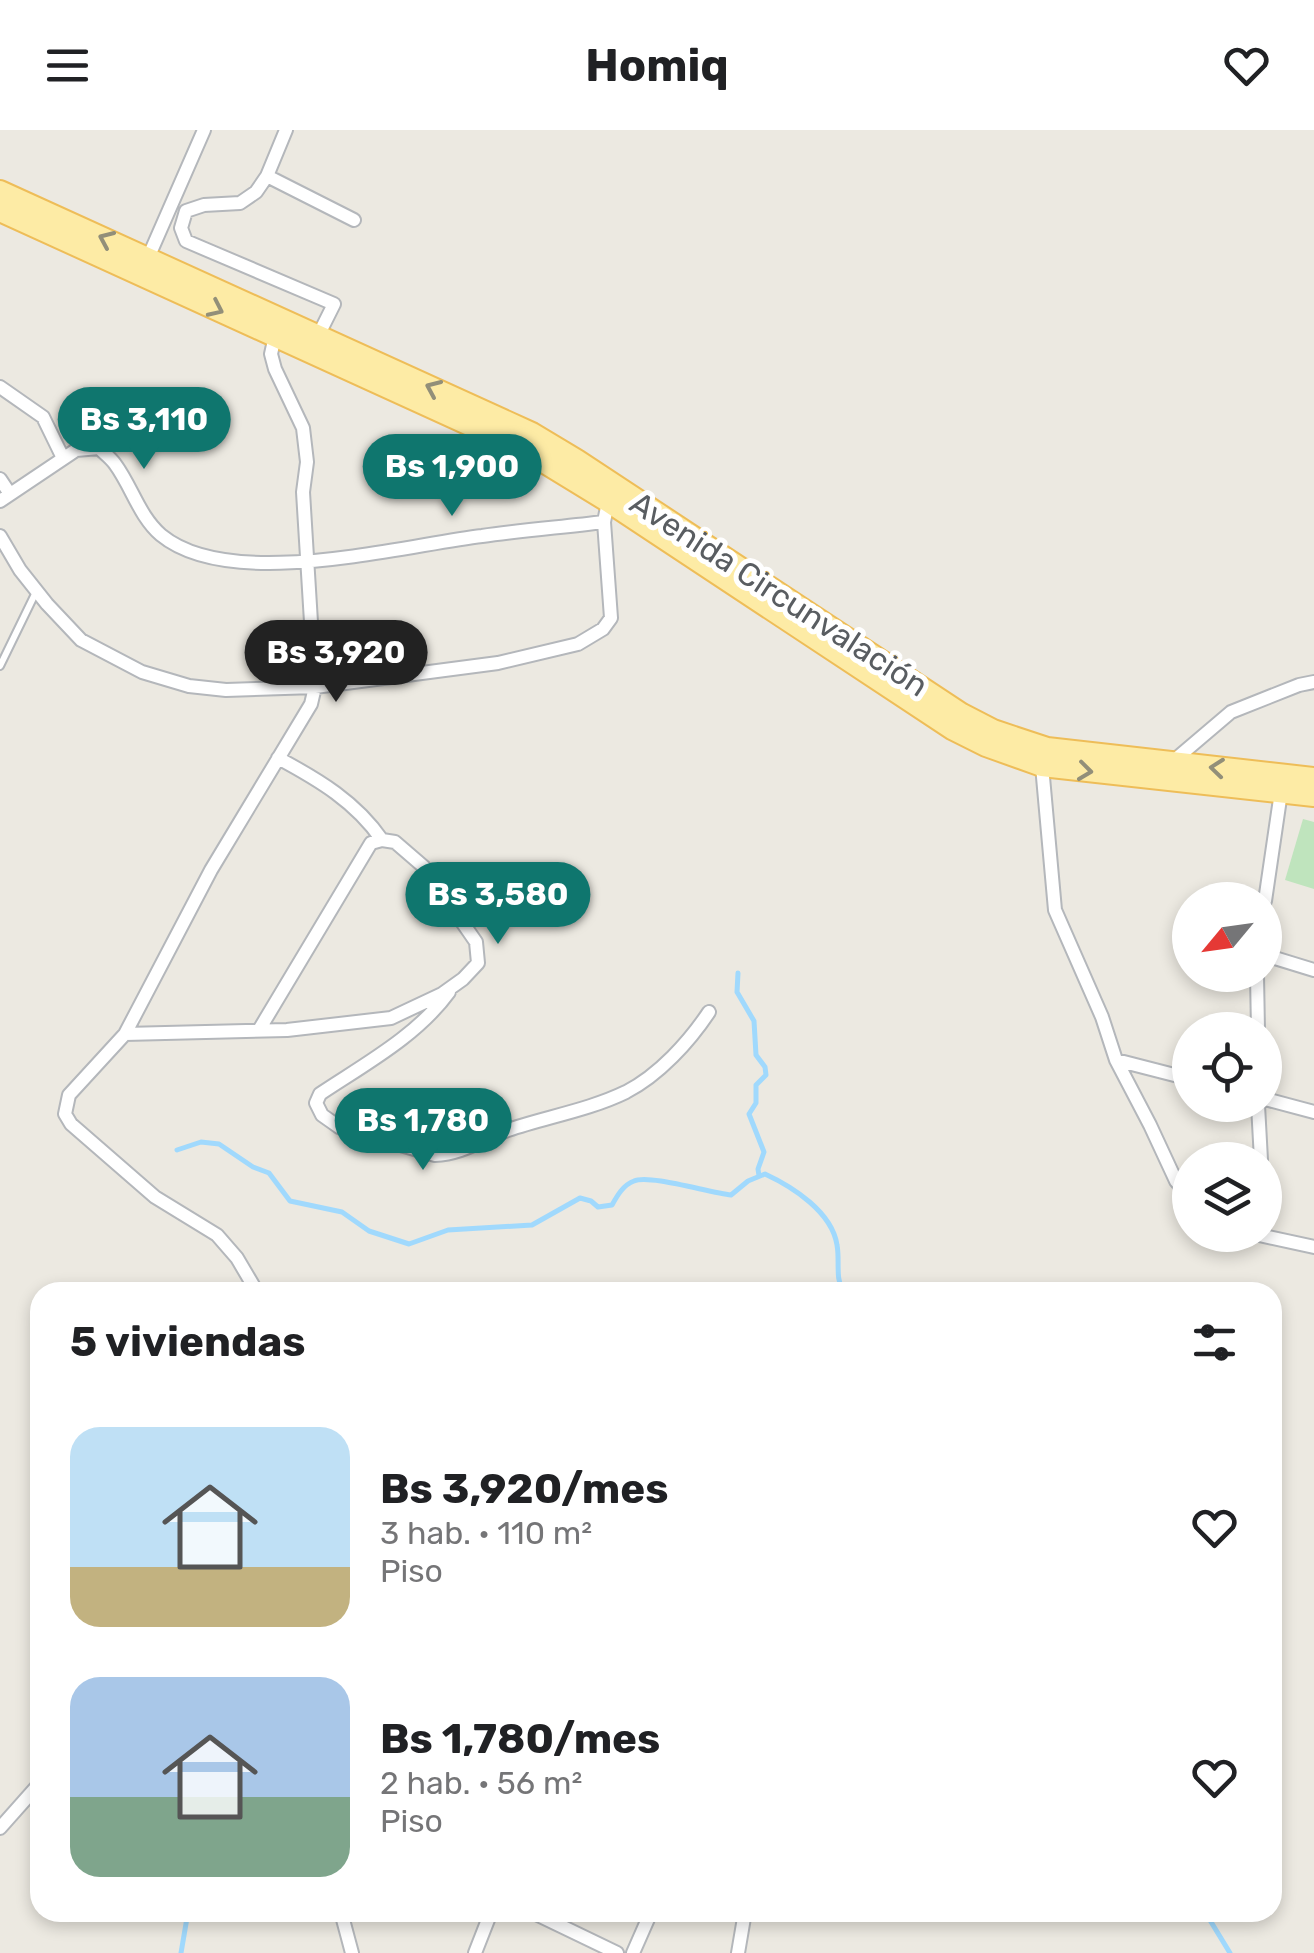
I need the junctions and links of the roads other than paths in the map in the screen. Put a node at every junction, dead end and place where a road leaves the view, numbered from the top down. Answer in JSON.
{"nodes":[{"id":1,"x":204,"y":130,"type":"edge"},
{"id":2,"x":286,"y":130,"type":"edge"},
{"id":3,"x":267,"y":176,"type":"junction"},
{"id":4,"x":0,"y":191,"type":"edge"},
{"id":5,"x":0,"y":211,"type":"edge"},
{"id":6,"x":354,"y":220,"type":"dead end"},
{"id":7,"x":148,"y":258,"type":"junction"},
{"id":8,"x":275,"y":336,"type":"junction"},
{"id":9,"x":318,"y":336,"type":"junction"},
{"id":10,"x":0,"y":387,"type":"edge"},
{"id":11,"x":63,"y":458,"type":"junction"},
{"id":12,"x":0,"y":478,"type":"edge"},
{"id":13,"x":5,"y":498,"type":"edge"},
{"id":14,"x":608,"y":503,"type":"junction"},
{"id":15,"x":0,"y":536,"type":"edge"},
{"id":16,"x":307,"y":563,"type":"junction"},
{"id":17,"x":36,"y":591,"type":"junction"},
{"id":18,"x":0,"y":666,"type":"edge"},
{"id":19,"x":1314,"y":682,"type":"edge"},
{"id":20,"x":315,"y":686,"type":"junction"},
{"id":21,"x":278,"y":758,"type":"junction"},
{"id":22,"x":1172,"y":763,"type":"junction"},
{"id":23,"x":1042,"y":766,"type":"junction"},
{"id":24,"x":1314,"y":778,"type":"edge"},
{"id":25,"x":1281,"y":792,"type":"junction"},
{"id":26,"x":1314,"y":796,"type":"edge"},
{"id":27,"x":382,"y":840,"type":"junction"},
{"id":28,"x":1268,"y":882,"type":"edge"},
{"id":29,"x":1282,"y":960,"type":"edge"},
{"id":30,"x":1314,"y":970,"type":"edge"},
{"id":31,"x":453,"y":986,"type":"junction"},
{"id":32,"x":709,"y":1012,"type":"dead end"},
{"id":33,"x":259,"y":1030,"type":"junction"},
{"id":34,"x":124,"y":1034,"type":"junction"},
{"id":35,"x":1116,"y":1060,"type":"junction"},
{"id":36,"x":1172,"y":1074,"type":"edge"},
{"id":37,"x":1282,"y":1104,"type":"edge"},
{"id":38,"x":1314,"y":1112,"type":"edge"},
{"id":39,"x":1172,"y":1173,"type":"edge"},
{"id":40,"x":1282,"y":1238,"type":"edge"},
{"id":41,"x":1314,"y":1247,"type":"edge"},
{"id":42,"x":251,"y":1282,"type":"edge"},
{"id":43,"x":30,"y":1794,"type":"edge"},
{"id":44,"x":0,"y":1828,"type":"edge"},
{"id":45,"x":344,"y":1922,"type":"edge"},
{"id":46,"x":487,"y":1922,"type":"edge"},
{"id":47,"x":553,"y":1922,"type":"edge"},
{"id":48,"x":646,"y":1922,"type":"edge"},
{"id":49,"x":743,"y":1922,"type":"edge"},
{"id":50,"x":352,"y":1953,"type":"edge"},
{"id":51,"x":475,"y":1953,"type":"edge"},
{"id":52,"x":618,"y":1953,"type":"edge"},
{"id":53,"x":632,"y":1953,"type":"edge"},
{"id":54,"x":738,"y":1953,"type":"edge"}],
"edges":[{"from":1,"to":7,"type":"street"},
{"from":2,"to":3,"type":"street"},
{"from":3,"to":6,"type":"street"},
{"from":3,"to":9,"type":"street"},
{"from":7,"to":4,"type":"main road","name":"Avenida Circunvalación","one_way":true},
{"from":5,"to":8,"type":"main road","name":"Avenida Circunvalación","one_way":true},
{"from":7,"to":9,"type":"main road","name":"Avenida Circunvalación"},
{"from":8,"to":14,"type":"main road","name":"Avenida Circunvalación"},
{"from":8,"to":16,"type":"street"},
{"from":14,"to":9,"type":"main road","name":"Avenida Circunvalación","one_way":true},
{"from":10,"to":11,"type":"street"},
{"from":11,"to":13,"type":"street"},
{"from":11,"to":16,"type":"street"},
{"from":12,"to":13,"type":"street"},
{"from":14,"to":16,"type":"street"},
{"from":14,"to":20,"type":"street"},
{"from":14,"to":22,"type":"main road","name":"Avenida Circunvalación"},
{"from":14,"to":23,"type":"main road","name":"Avenida Circunvalación"},
{"from":15,"to":17,"type":"street"},
{"from":16,"to":20,"type":"street"},
{"from":17,"to":18,"type":"lane"},
{"from":17,"to":20,"type":"street"},
{"from":19,"to":22,"type":"street"},
{"from":20,"to":21,"type":"street"},
{"from":21,"to":27,"type":"street"},
{"from":21,"to":34,"type":"street"},
{"from":24,"to":22,"type":"main road","name":"Avenida Circunvalación","one_way":true},
{"from":23,"to":25,"type":"main road","name":"Avenida Circunvalación","one_way":true},
{"from":23,"to":35,"type":"street"},
{"from":25,"to":26,"type":"main road","name":"Avenida Circunvalación"},
{"from":25,"to":28,"type":"street"},
{"from":27,"to":31,"type":"street"},
{"from":27,"to":33,"type":"street"},
{"from":29,"to":30,"type":"street"},
{"from":31,"to":32,"type":"street"},
{"from":31,"to":33,"type":"street"},
{"from":33,"to":34,"type":"street"},
{"from":34,"to":42,"type":"street"},
{"from":35,"to":36,"type":"street"},
{"from":35,"to":39,"type":"street"},
{"from":37,"to":38,"type":"street"},
{"from":40,"to":41,"type":"street"},
{"from":43,"to":44,"type":"street"},
{"from":45,"to":50,"type":"street"},
{"from":46,"to":51,"type":"street"},
{"from":47,"to":52,"type":"street"},
{"from":48,"to":53,"type":"street"},
{"from":49,"to":54,"type":"street"}]}
